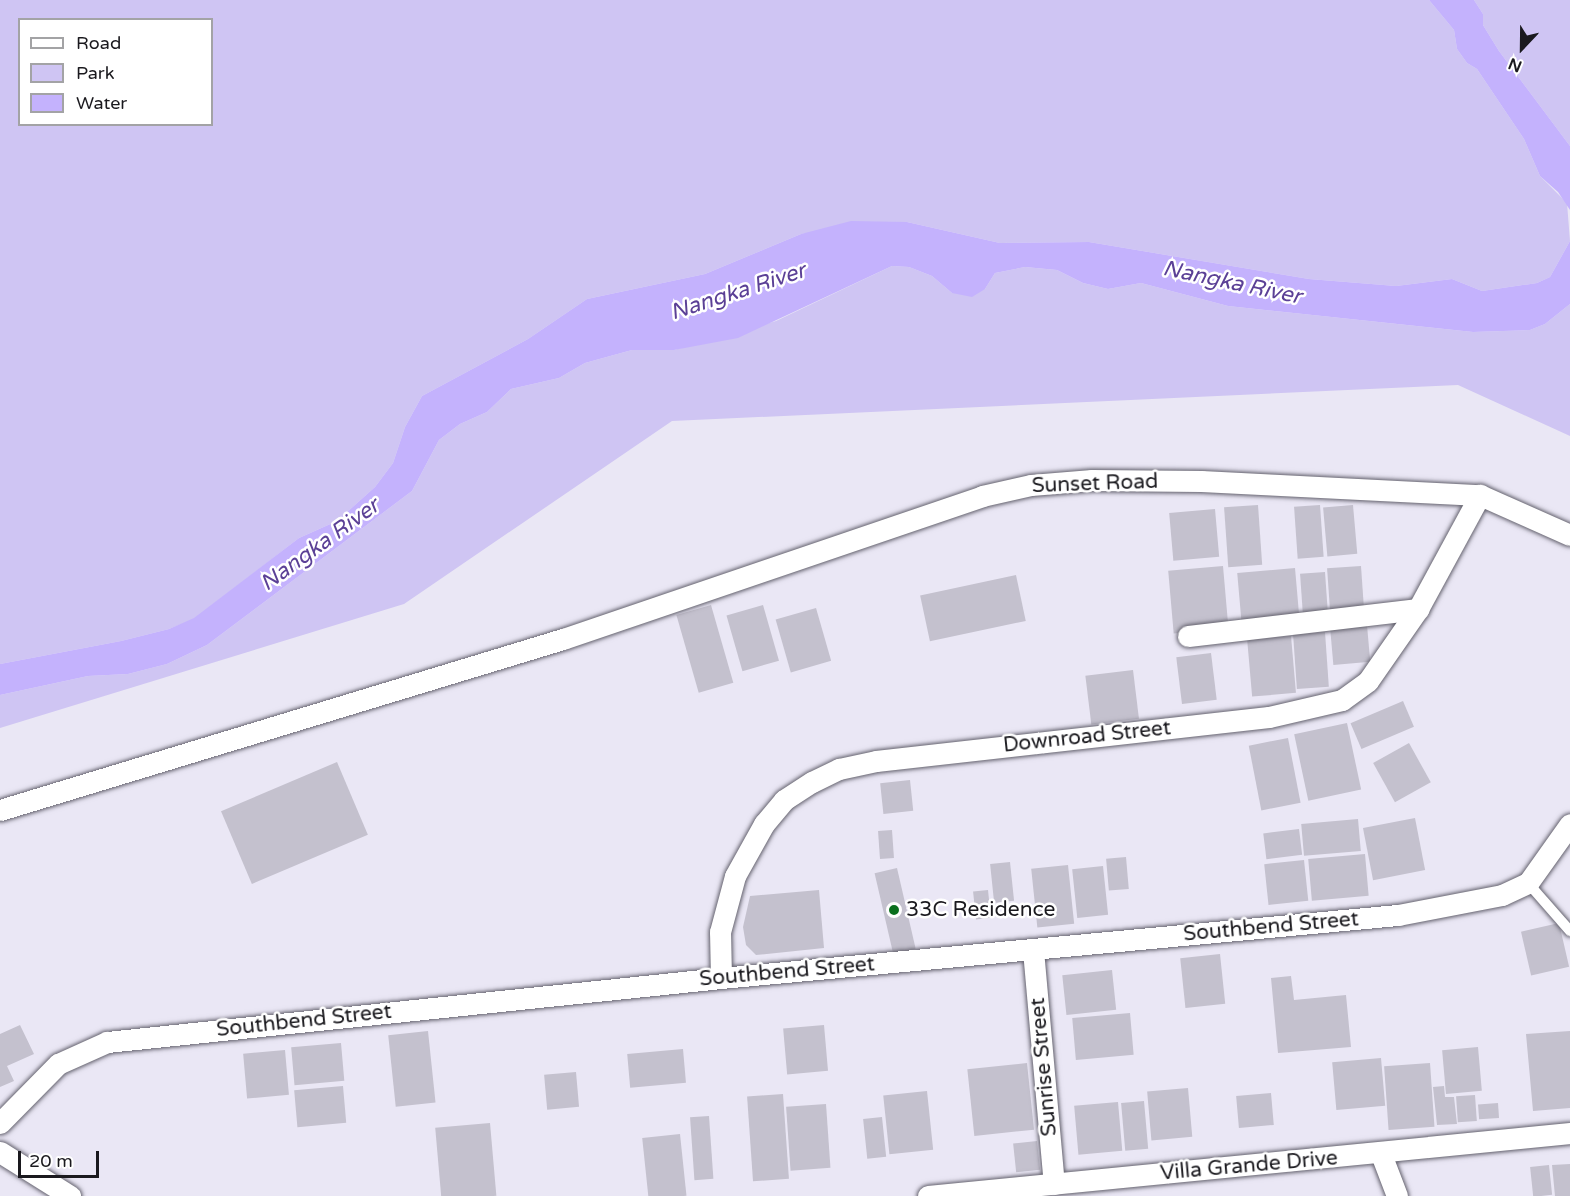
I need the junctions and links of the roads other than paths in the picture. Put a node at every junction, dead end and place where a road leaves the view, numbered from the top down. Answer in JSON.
{"nodes":[{"id":1,"x":1480,"y":495,"type":"junction"},
{"id":2,"x":1570,"y":535,"type":"edge"},
{"id":3,"x":1418,"y":609,"type":"junction"},
{"id":4,"x":1188,"y":636,"type":"dead end"},
{"id":5,"x":0,"y":810,"type":"edge"},
{"id":6,"x":1570,"y":824,"type":"edge"},
{"id":7,"x":1528,"y":883,"type":"junction"},
{"id":8,"x":1570,"y":931,"type":"edge"},
{"id":9,"x":1033,"y":950,"type":"junction"},
{"id":10,"x":721,"y":978,"type":"junction"},
{"id":11,"x":0,"y":1122,"type":"edge"},
{"id":12,"x":1570,"y":1133,"type":"edge"},
{"id":13,"x":0,"y":1152,"type":"edge"},
{"id":14,"x":1381,"y":1154,"type":"junction"},
{"id":15,"x":1054,"y":1184,"type":"junction"},
{"id":16,"x":70,"y":1196,"type":"edge"},
{"id":17,"x":928,"y":1196,"type":"edge"},
{"id":18,"x":1397,"y":1196,"type":"edge"}],
"edges":[{"from":1,"to":2,"type":"street","name":"Sunset Road"},
{"from":1,"to":3,"type":"street","name":"Downroad Street"},
{"from":1,"to":5,"type":"street","name":"Sunset Road"},
{"from":3,"to":4,"type":"street"},
{"from":3,"to":10,"type":"street","name":"Downroad Street"},
{"from":6,"to":7,"type":"street"},
{"from":7,"to":8,"type":"lane"},
{"from":7,"to":9,"type":"street","name":"Southbend Street"},
{"from":9,"to":10,"type":"street","name":"Southbend Street"},
{"from":9,"to":15,"type":"street","name":"Sunrise Street"},
{"from":10,"to":11,"type":"street","name":"Southbend Street"},
{"from":12,"to":14,"type":"street","name":"Villa Grande Drive"},
{"from":13,"to":16,"type":"street"},
{"from":14,"to":15,"type":"street","name":"Villa Grande Drive"},
{"from":14,"to":18,"type":"street"},
{"from":15,"to":17,"type":"street","name":"Villa Grande Drive"}]}
